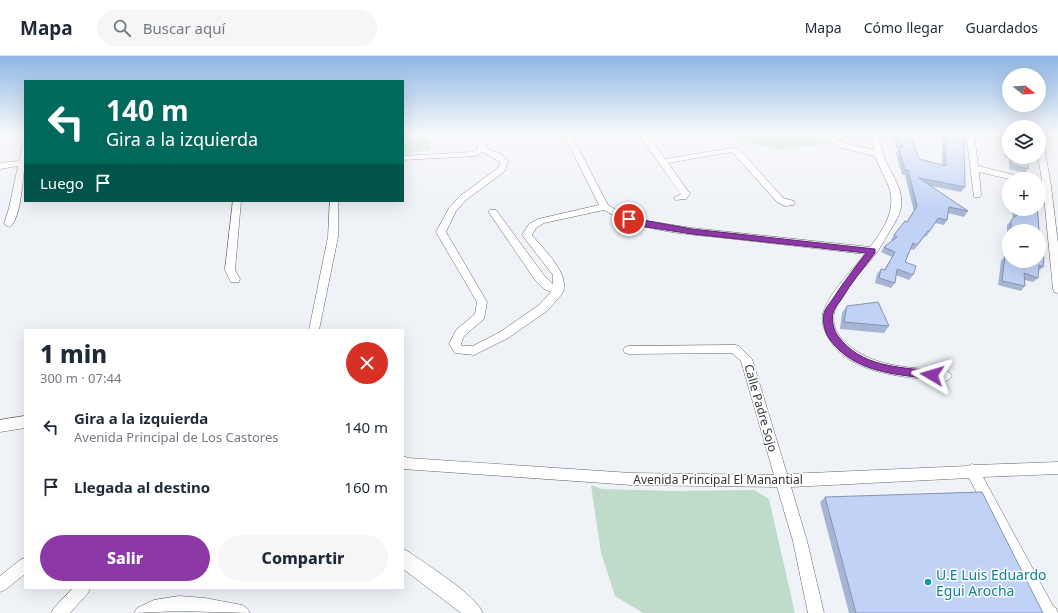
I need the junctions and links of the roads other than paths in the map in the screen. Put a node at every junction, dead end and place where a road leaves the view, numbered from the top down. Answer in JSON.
{"nodes":[{"id":1,"x":23,"y":159,"type":"edge"},
{"id":2,"x":502,"y":159,"type":"edge"},
{"id":3,"x":580,"y":159,"type":"edge"},
{"id":4,"x":660,"y":159,"type":"edge"},
{"id":5,"x":679,"y":159,"type":"edge"},
{"id":6,"x":743,"y":159,"type":"edge"},
{"id":7,"x":881,"y":159,"type":"edge"},
{"id":8,"x":973,"y":159,"type":"edge"},
{"id":9,"x":662,"y":162,"type":"junction"},
{"id":10,"x":22,"y":163,"type":"junction"},
{"id":11,"x":0,"y":166,"type":"edge"},
{"id":12,"x":974,"y":168,"type":"junction"},
{"id":13,"x":1002,"y":175,"type":"edge"},
{"id":14,"x":977,"y":195,"type":"dead end"},
{"id":15,"x":678,"y":198,"type":"dead end"},
{"id":16,"x":237,"y":202,"type":"edge"},
{"id":17,"x":334,"y":202,"type":"edge"},
{"id":18,"x":791,"y":203,"type":"dead end"},
{"id":19,"x":1046,"y":206,"type":"edge"},
{"id":20,"x":605,"y":207,"type":"junction"},
{"id":21,"x":493,"y":212,"type":"dead end"},
{"id":22,"x":9,"y":224,"type":"dead end"},
{"id":23,"x":872,"y":251,"type":"junction"},
{"id":24,"x":235,"y":279,"type":"dead end"},
{"id":25,"x":1058,"y":289,"type":"edge"},
{"id":26,"x":558,"y":290,"type":"junction"},
{"id":27,"x":314,"y":329,"type":"edge"},
{"id":28,"x":629,"y":350,"type":"dead end"},
{"id":29,"x":946,"y":376,"type":"dead end"},
{"id":30,"x":24,"y":422,"type":"edge"},
{"id":31,"x":0,"y":426,"type":"edge"},
{"id":32,"x":404,"y":463,"type":"edge"},
{"id":33,"x":1058,"y":468,"type":"edge"},
{"id":34,"x":972,"y":470,"type":"junction"},
{"id":35,"x":782,"y":481,"type":"junction"},
{"id":36,"x":404,"y":559,"type":"edge"},
{"id":37,"x":24,"y":565,"type":"edge"},
{"id":38,"x":0,"y":585,"type":"edge"},
{"id":39,"x":82,"y":589,"type":"edge"},
{"id":40,"x":59,"y":613,"type":"edge"},
{"id":41,"x":142,"y":613,"type":"edge"},
{"id":42,"x":242,"y":613,"type":"edge"},
{"id":43,"x":474,"y":613,"type":"edge"},
{"id":44,"x":816,"y":613,"type":"edge"},
{"id":45,"x":1052,"y":613,"type":"edge"}],
"edges":[{"from":1,"to":10,"type":"street"},
{"from":2,"to":26,"type":"street"},
{"from":3,"to":20,"type":"street"},
{"from":4,"to":9,"type":"street"},
{"from":5,"to":9,"type":"street"},
{"from":6,"to":18,"type":"street"},
{"from":7,"to":23,"type":"street"},
{"from":8,"to":12,"type":"street"},
{"from":9,"to":15,"type":"street"},
{"from":10,"to":11,"type":"street"},
{"from":10,"to":22,"type":"street"},
{"from":12,"to":13,"type":"street"},
{"from":12,"to":14,"type":"street"},
{"from":16,"to":24,"type":"street"},
{"from":17,"to":27,"type":"street"},
{"from":19,"to":25,"type":"street"},
{"from":20,"to":23,"type":"street"},
{"from":20,"to":26,"type":"street"},
{"from":21,"to":26,"type":"street"},
{"from":23,"to":29,"type":"street"},
{"from":28,"to":35,"type":"street","name":"Calle Padre Sojo"},
{"from":30,"to":31,"type":"street"},
{"from":32,"to":35,"type":"street","name":"Avenida Principal El Manantial"},
{"from":33,"to":34,"type":"street","name":"Avenida Principal El Manantial"},
{"from":34,"to":35,"type":"street","name":"Avenida Principal El Manantial"},
{"from":34,"to":45,"type":"street"},
{"from":35,"to":44,"type":"street","name":"Calle Padre Sojo"},
{"from":36,"to":43,"type":"street"},
{"from":37,"to":38,"type":"street"},
{"from":39,"to":40,"type":"street"},
{"from":41,"to":42,"type":"street"}]}
